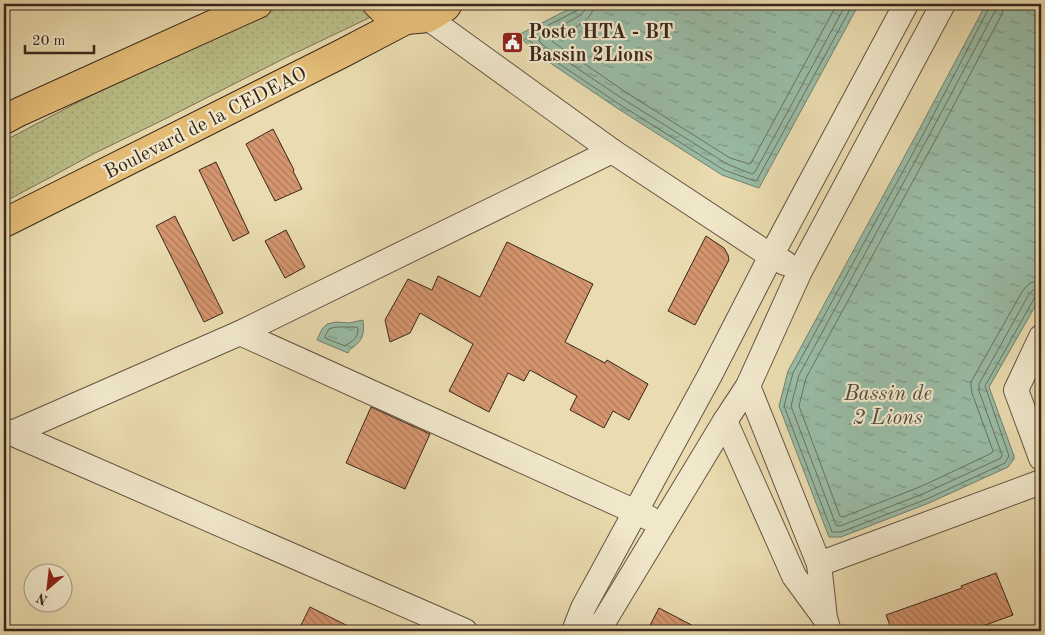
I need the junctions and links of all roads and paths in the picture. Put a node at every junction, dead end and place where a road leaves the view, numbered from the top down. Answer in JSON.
{"nodes":[{"id":1,"x":258,"y":4,"type":"edge"},
{"id":2,"x":377,"y":4,"type":"edge"},
{"id":3,"x":906,"y":4,"type":"edge"},
{"id":4,"x":943,"y":4,"type":"edge"},
{"id":5,"x":427,"y":14,"type":"edge"},
{"id":6,"x":4,"y":120,"type":"edge"},
{"id":7,"x":612,"y":151,"type":"junction"},
{"id":8,"x":4,"y":223,"type":"edge"},
{"id":9,"x":771,"y":256,"type":"junction"},
{"id":10,"x":800,"y":270,"type":"junction"},
{"id":11,"x":240,"y":333,"type":"junction"},
{"id":12,"x":1041,"y":336,"type":"edge"},
{"id":13,"x":748,"y":386,"type":"junction"},
{"id":14,"x":726,"y":421,"type":"junction"},
{"id":15,"x":8,"y":432,"type":"edge"},
{"id":16,"x":1041,"y":458,"type":"edge"},
{"id":17,"x":1041,"y":482,"type":"edge"},
{"id":18,"x":636,"y":512,"type":"junction"},
{"id":19,"x":662,"y":524,"type":"junction"},
{"id":20,"x":819,"y":564,"type":"junction"},
{"id":21,"x":827,"y":625,"type":"edge"},
{"id":22,"x":465,"y":631,"type":"edge"},
{"id":23,"x":574,"y":631,"type":"edge"},
{"id":24,"x":592,"y":631,"type":"edge"}],
"edges":[{"from":1,"to":6,"type":"main road"},
{"from":2,"to":5,"type":"main road"},
{"from":3,"to":9,"type":"street"},
{"from":4,"to":10,"type":"street"},
{"from":5,"to":7,"type":"street"},
{"from":5,"to":8,"type":"main road","name":"Boulevard de la CEDEAO"},
{"from":7,"to":9,"type":"street"},
{"from":7,"to":11,"type":"street"},
{"from":9,"to":10,"type":"street"},
{"from":9,"to":18,"type":"street"},
{"from":10,"to":13,"type":"street"},
{"from":11,"to":15,"type":"street"},
{"from":11,"to":18,"type":"street"},
{"from":12,"to":16,"type":"street"},
{"from":13,"to":14,"type":"street"},
{"from":13,"to":20,"type":"street"},
{"from":14,"to":19,"type":"street"},
{"from":14,"to":21,"type":"street"},
{"from":15,"to":22,"type":"street"},
{"from":17,"to":20,"type":"street"},
{"from":18,"to":19,"type":"street"},
{"from":18,"to":23,"type":"street"},
{"from":19,"to":24,"type":"street"},
{"from":20,"to":21,"type":"street"}]}
